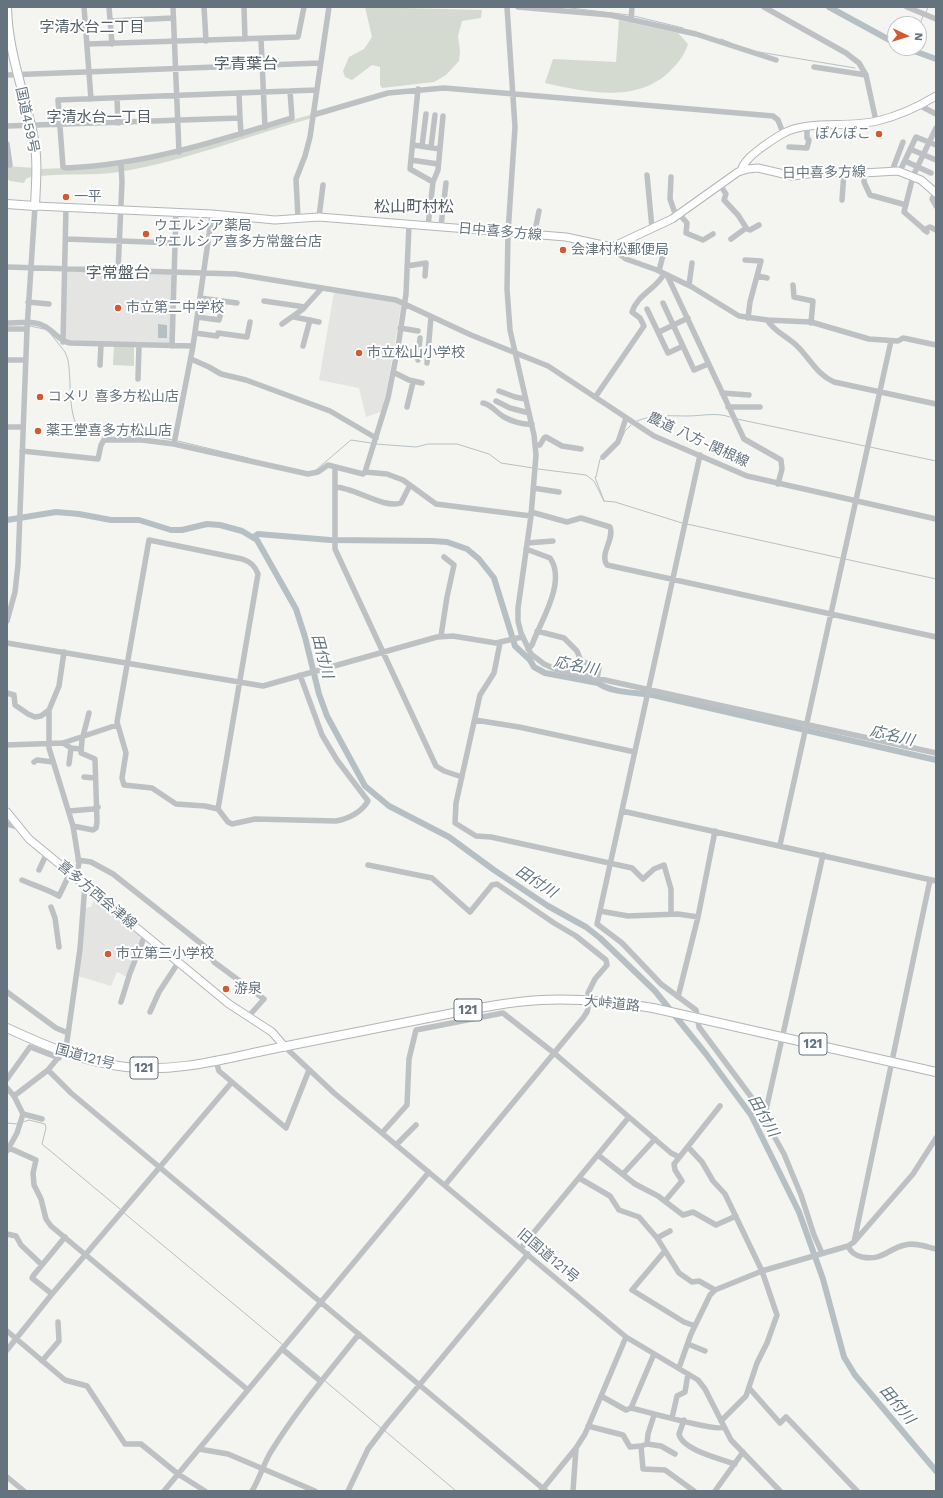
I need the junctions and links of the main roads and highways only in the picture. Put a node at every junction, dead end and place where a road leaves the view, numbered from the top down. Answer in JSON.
{"nodes":[{"id":1,"x":7,"y":7,"type":"edge"},
{"id":2,"x":936,"y":96,"type":"edge"},
{"id":3,"x":741,"y":171,"type":"junction"},
{"id":4,"x":936,"y":193,"type":"edge"},
{"id":5,"x":7,"y":204,"type":"edge"},
{"id":6,"x":35,"y":206,"type":"junction"},
{"id":7,"x":7,"y":812,"type":"edge"},
{"id":8,"x":7,"y":1028,"type":"edge"},
{"id":9,"x":285,"y":1047,"type":"junction"},
{"id":10,"x":936,"y":1072,"type":"edge"}],
"edges":[{"from":1,"to":6,"type":"highway","name":"国道459号"},
{"from":2,"to":3,"type":"main road"},
{"from":3,"to":4,"type":"main road","name":"日中喜多方線"},
{"from":3,"to":6,"type":"main road","name":"日中喜多方線"},
{"from":5,"to":6,"type":"highway"},
{"from":7,"to":9,"type":"main road","name":"喜多方西会津線"},
{"from":8,"to":9,"type":"highway","name":"国道121号","number":"121"},
{"from":9,"to":10,"type":"highway","name":"大峠道路","number":"121"}]}
